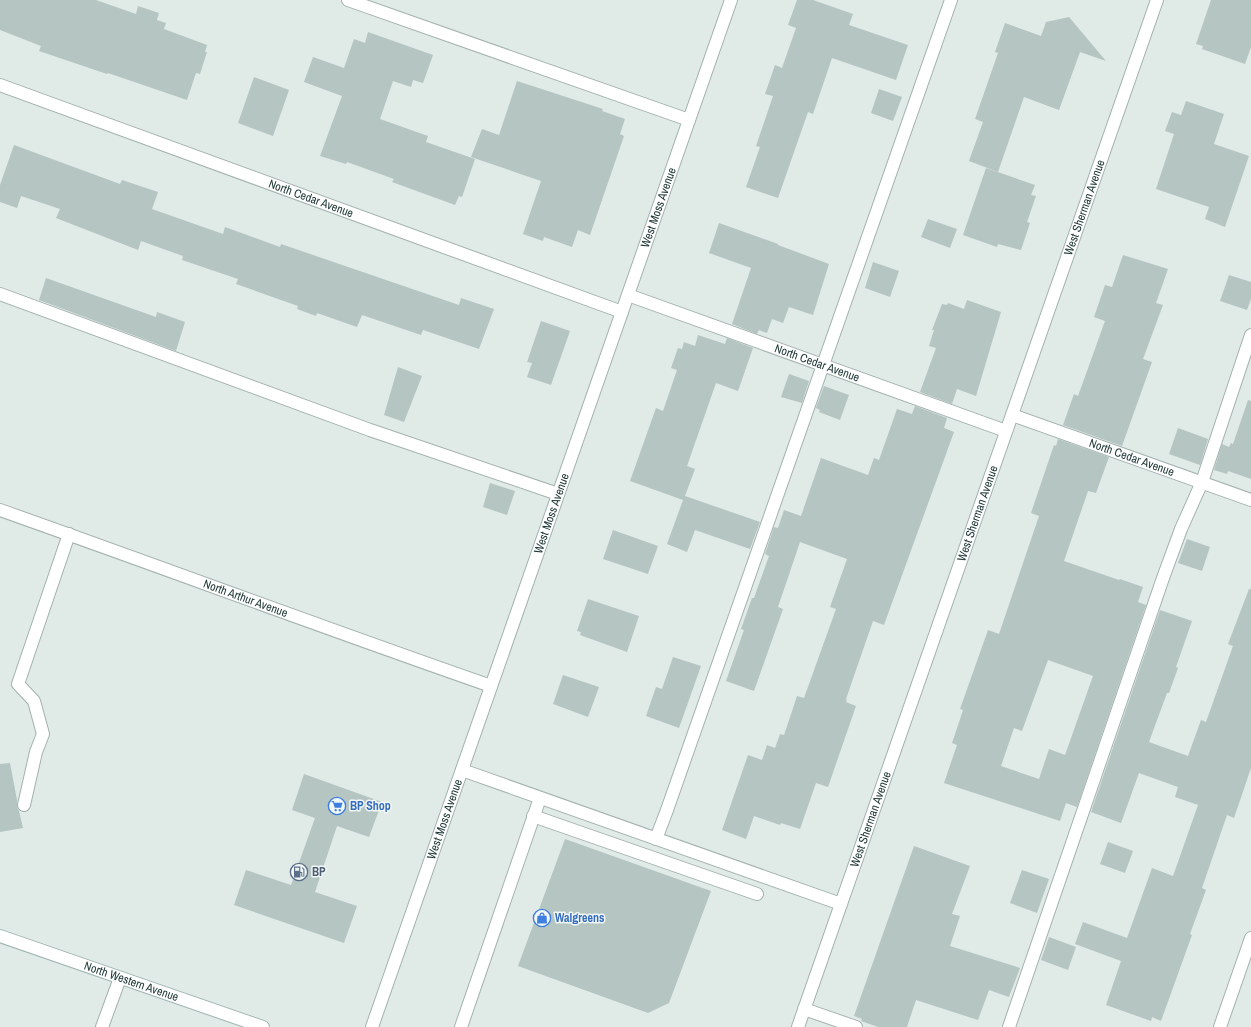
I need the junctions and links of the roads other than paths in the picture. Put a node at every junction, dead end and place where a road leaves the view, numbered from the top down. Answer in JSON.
{"nodes":[{"id":1,"x":348,"y":0,"type":"edge"},
{"id":2,"x":732,"y":0,"type":"edge"},
{"id":3,"x":951,"y":0,"type":"edge"},
{"id":4,"x":1157,"y":0,"type":"edge"},
{"id":5,"x":0,"y":85,"type":"edge"},
{"id":6,"x":689,"y":120,"type":"junction"},
{"id":7,"x":0,"y":294,"type":"edge"},
{"id":8,"x":628,"y":295,"type":"junction"},
{"id":9,"x":622,"y":312,"type":"junction"},
{"id":10,"x":1251,"y":335,"type":"edge"},
{"id":11,"x":823,"y":365,"type":"junction"},
{"id":12,"x":1012,"y":415,"type":"junction"},
{"id":13,"x":1006,"y":431,"type":"junction"},
{"id":14,"x":1202,"y":482,"type":"junction"},
{"id":15,"x":558,"y":494,"type":"junction"},
{"id":16,"x":1251,"y":500,"type":"edge"},
{"id":17,"x":0,"y":510,"type":"edge"},
{"id":18,"x":69,"y":534,"type":"junction"},
{"id":19,"x":491,"y":686,"type":"junction"},
{"id":20,"x":462,"y":770,"type":"junction"},
{"id":21,"x":540,"y":798,"type":"junction"},
{"id":22,"x":24,"y":804,"type":"dead end"},
{"id":23,"x":533,"y":816,"type":"junction"},
{"id":24,"x":656,"y":839,"type":"junction"},
{"id":25,"x":757,"y":894,"type":"dead end"},
{"id":26,"x":841,"y":904,"type":"junction"},
{"id":27,"x":0,"y":936,"type":"edge"},
{"id":28,"x":1251,"y":938,"type":"edge"},
{"id":29,"x":120,"y":978,"type":"junction"},
{"id":30,"x":804,"y":1009,"type":"junction"},
{"id":31,"x":102,"y":1027,"type":"edge"},
{"id":32,"x":263,"y":1027,"type":"edge"},
{"id":33,"x":372,"y":1027,"type":"edge"},
{"id":34,"x":461,"y":1027,"type":"edge"},
{"id":35,"x":798,"y":1027,"type":"edge"},
{"id":36,"x":856,"y":1027,"type":"edge"},
{"id":37,"x":1009,"y":1027,"type":"edge"},
{"id":38,"x":1220,"y":1027,"type":"edge"}],
"edges":[{"from":1,"to":6,"type":"street"},
{"from":2,"to":6,"type":"street","name":"West Moss Avenue"},
{"from":3,"to":11,"type":"street"},
{"from":4,"to":12,"type":"street","name":"West Sherman Avenue"},
{"from":5,"to":9,"type":"street","name":"North Cedar Avenue"},
{"from":6,"to":8,"type":"street","name":"West Moss Avenue"},
{"from":7,"to":15,"type":"street"},
{"from":8,"to":9,"type":"street","name":"West Moss Avenue"},
{"from":8,"to":11,"type":"street","name":"North Cedar Avenue"},
{"from":9,"to":15,"type":"street","name":"West Moss Avenue"},
{"from":10,"to":14,"type":"street"},
{"from":11,"to":13,"type":"street","name":"North Cedar Avenue"},
{"from":11,"to":24,"type":"street"},
{"from":12,"to":13,"type":"street","name":"West Sherman Avenue"},
{"from":12,"to":14,"type":"street","name":"North Cedar Avenue"},
{"from":13,"to":26,"type":"street","name":"West Sherman Avenue"},
{"from":14,"to":16,"type":"street","name":"North Cedar Avenue"},
{"from":14,"to":37,"type":"street"},
{"from":15,"to":19,"type":"street","name":"West Moss Avenue"},
{"from":17,"to":18,"type":"street","name":"North Arthur Avenue"},
{"from":18,"to":19,"type":"street","name":"North Arthur Avenue"},
{"from":18,"to":22,"type":"street"},
{"from":19,"to":20,"type":"street","name":"West Moss Avenue"},
{"from":20,"to":21,"type":"street"},
{"from":20,"to":33,"type":"street","name":"West Moss Avenue"},
{"from":21,"to":23,"type":"street"},
{"from":21,"to":24,"type":"street"},
{"from":23,"to":25,"type":"street"},
{"from":23,"to":34,"type":"street"},
{"from":24,"to":26,"type":"street"},
{"from":26,"to":30,"type":"street","name":"West Sherman Avenue"},
{"from":27,"to":29,"type":"street","name":"North Western Avenue"},
{"from":28,"to":38,"type":"street"},
{"from":29,"to":31,"type":"street"},
{"from":29,"to":32,"type":"street","name":"North Western Avenue"},
{"from":30,"to":35,"type":"street","name":"West Sherman Avenue"},
{"from":30,"to":36,"type":"street"}]}
